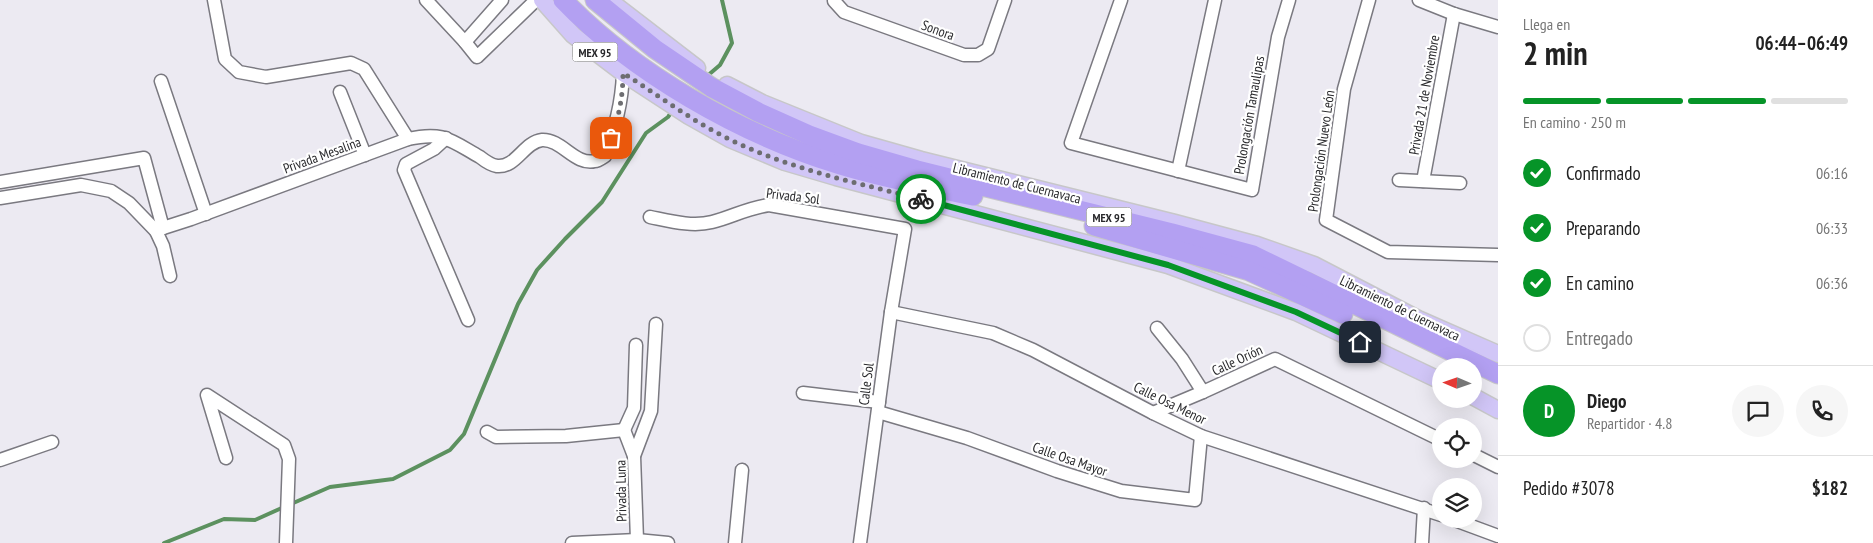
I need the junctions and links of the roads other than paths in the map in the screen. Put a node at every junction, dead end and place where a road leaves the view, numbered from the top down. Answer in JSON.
{"nodes":[{"id":1,"x":214,"y":0,"type":"edge"},
{"id":2,"x":426,"y":0,"type":"edge"},
{"id":3,"x":502,"y":0,"type":"edge"},
{"id":4,"x":536,"y":0,"type":"edge"},
{"id":5,"x":542,"y":0,"type":"edge"},
{"id":6,"x":563,"y":0,"type":"edge"},
{"id":7,"x":595,"y":0,"type":"edge"},
{"id":8,"x":608,"y":0,"type":"edge"},
{"id":9,"x":835,"y":0,"type":"edge"},
{"id":10,"x":1005,"y":0,"type":"edge"},
{"id":11,"x":1121,"y":0,"type":"edge"},
{"id":12,"x":1215,"y":0,"type":"edge"},
{"id":13,"x":1289,"y":0,"type":"edge"},
{"id":14,"x":1369,"y":0,"type":"edge"},
{"id":15,"x":1420,"y":0,"type":"edge"},
{"id":16,"x":1454,"y":14,"type":"junction"},
{"id":17,"x":1498,"y":27,"type":"edge"},
{"id":18,"x":465,"y":42,"type":"junction"},
{"id":19,"x":691,"y":69,"type":"junction"},
{"id":20,"x":623,"y":73,"type":"junction"},
{"id":21,"x":161,"y":81,"type":"dead end"},
{"id":22,"x":713,"y":84,"type":"junction"},
{"id":23,"x":660,"y":88,"type":"junction"},
{"id":24,"x":340,"y":92,"type":"dead end"},
{"id":25,"x":693,"y":109,"type":"junction"},
{"id":26,"x":446,"y":138,"type":"junction"},
{"id":27,"x":408,"y":139,"type":"junction"},
{"id":28,"x":364,"y":155,"type":"junction"},
{"id":29,"x":1178,"y":171,"type":"junction"},
{"id":30,"x":1399,"y":180,"type":"dead end"},
{"id":31,"x":1423,"y":181,"type":"junction"},
{"id":32,"x":0,"y":182,"type":"edge"},
{"id":33,"x":1460,"y":183,"type":"dead end"},
{"id":34,"x":0,"y":198,"type":"edge"},
{"id":35,"x":206,"y":214,"type":"junction"},
{"id":36,"x":650,"y":217,"type":"dead end"},
{"id":37,"x":160,"y":229,"type":"junction"},
{"id":38,"x":905,"y":229,"type":"joint"},
{"id":39,"x":1498,"y":255,"type":"edge"},
{"id":40,"x":170,"y":276,"type":"dead end"},
{"id":41,"x":890,"y":312,"type":"junction"},
{"id":42,"x":468,"y":320,"type":"dead end"},
{"id":43,"x":656,"y":324,"type":"dead end"},
{"id":44,"x":1157,"y":328,"type":"dead end"},
{"id":45,"x":636,"y":345,"type":"dead end"},
{"id":46,"x":1498,"y":354,"type":"edge"},
{"id":47,"x":1436,"y":358,"type":"edge"},
{"id":48,"x":1498,"y":374,"type":"edge"},
{"id":49,"x":1432,"y":377,"type":"edge"},
{"id":50,"x":1482,"y":380,"type":"edge"},
{"id":51,"x":1498,"y":388,"type":"edge"},
{"id":52,"x":1203,"y":392,"type":"junction"},
{"id":53,"x":803,"y":393,"type":"dead end"},
{"id":54,"x":1482,"y":402,"type":"edge"},
{"id":55,"x":878,"y":407,"type":"junction"},
{"id":56,"x":1498,"y":410,"type":"edge"},
{"id":57,"x":1153,"y":413,"type":"junction"},
{"id":58,"x":624,"y":430,"type":"junction"},
{"id":59,"x":487,"y":432,"type":"dead end"},
{"id":60,"x":1200,"y":436,"type":"junction"},
{"id":61,"x":1432,"y":436,"type":"edge"},
{"id":62,"x":52,"y":442,"type":"dead end"},
{"id":63,"x":634,"y":456,"type":"junction"},
{"id":64,"x":226,"y":458,"type":"dead end"},
{"id":65,"x":1482,"y":459,"type":"edge"},
{"id":66,"x":0,"y":460,"type":"edge"},
{"id":67,"x":1498,"y":467,"type":"edge"},
{"id":68,"x":742,"y":470,"type":"dead end"},
{"id":69,"x":1424,"y":508,"type":"junction"},
{"id":70,"x":1432,"y":511,"type":"edge"},
{"id":71,"x":1476,"y":528,"type":"edge"},
{"id":72,"x":1498,"y":536,"type":"edge"},
{"id":73,"x":637,"y":540,"type":"junction"},
{"id":74,"x":286,"y":543,"type":"edge"},
{"id":75,"x":572,"y":543,"type":"edge"},
{"id":76,"x":668,"y":543,"type":"edge"},
{"id":77,"x":735,"y":543,"type":"edge"},
{"id":78,"x":860,"y":543,"type":"edge"},
{"id":79,"x":1422,"y":543,"type":"edge"}],
"edges":[{"from":1,"to":27,"type":"street"},
{"from":2,"to":18,"type":"street"},
{"from":3,"to":18,"type":"street"},
{"from":4,"to":18,"type":"street"},
{"from":5,"to":20,"type":"main road","number":"MEX 95"},
{"from":6,"to":23,"type":"highway","number":"MEX 95"},
{"from":7,"to":19,"type":"highway","number":"MEX 95"},
{"from":8,"to":19,"type":"main road","number":"MEX 95"},
{"from":9,"to":10,"type":"street","name":"Sonora"},
{"from":11,"to":29,"type":"street","name":"Prolongación Tamaulipas"},
{"from":12,"to":29,"type":"street"},
{"from":13,"to":29,"type":"street","name":"Prolongación Tamaulipas"},
{"from":14,"to":39,"type":"street","name":"Prolongación Nuevo León"},
{"from":15,"to":16,"type":"street"},
{"from":16,"to":17,"type":"street"},
{"from":16,"to":31,"type":"street","name":"Privada 21 de Noviembre"},
{"from":19,"to":22,"type":"highway","number":"MEX 95"},
{"from":20,"to":23,"type":"main road","number":"MEX 95"},
{"from":20,"to":26,"type":"street","name":"Privada Mesalina"},
{"from":21,"to":35,"type":"street"},
{"from":22,"to":46,"type":"main road","name":"Libramiento de Cuernavaca","number":"MEX 95"},
{"from":22,"to":48,"type":"highway","number":"MEX 95"},
{"from":23,"to":25,"type":"highway","number":"MEX 95"},
{"from":24,"to":28,"type":"street"},
{"from":25,"to":47,"type":"highway","number":"MEX 95"},
{"from":25,"to":49,"type":"main road","number":"MEX 95"},
{"from":26,"to":27,"type":"street","name":"Privada Mesalina"},
{"from":26,"to":42,"type":"street"},
{"from":27,"to":28,"type":"street","name":"Privada Mesalina"},
{"from":28,"to":35,"type":"street","name":"Privada Mesalina"},
{"from":30,"to":31,"type":"street"},
{"from":31,"to":33,"type":"street"},
{"from":32,"to":37,"type":"street"},
{"from":34,"to":37,"type":"street"},
{"from":35,"to":37,"type":"street","name":"Privada Mesalina"},
{"from":36,"to":38,"type":"street","name":"Privada Sol"},
{"from":37,"to":40,"type":"street"},
{"from":38,"to":41,"type":"street","name":"Calle Sol"},
{"from":41,"to":55,"type":"street","name":"Calle Sol"},
{"from":41,"to":57,"type":"street","name":"Calle Osa Menor"},
{"from":43,"to":63,"type":"street","name":"Privada Luna"},
{"from":44,"to":52,"type":"street"},
{"from":45,"to":58,"type":"street"},
{"from":50,"to":51,"type":"highway"},
{"from":52,"to":57,"type":"street","name":"Calle Orión"},
{"from":52,"to":61,"type":"street","name":"Calle Orión"},
{"from":53,"to":55,"type":"street"},
{"from":54,"to":56,"type":"main road"},
{"from":55,"to":60,"type":"street","name":"Calle Osa Mayor"},
{"from":55,"to":78,"type":"street","name":"Calle Sol"},
{"from":57,"to":60,"type":"street","name":"Calle Osa Menor"},
{"from":58,"to":59,"type":"street"},
{"from":58,"to":63,"type":"street"},
{"from":60,"to":69,"type":"street","name":"Calle Osa Menor"},
{"from":62,"to":66,"type":"street"},
{"from":63,"to":73,"type":"street","name":"Privada Luna"},
{"from":64,"to":74,"type":"street"},
{"from":65,"to":67,"type":"street"},
{"from":68,"to":77,"type":"street"},
{"from":69,"to":70,"type":"street","name":"Calle Osa Menor"},
{"from":69,"to":79,"type":"street"},
{"from":71,"to":72,"type":"street"},
{"from":73,"to":75,"type":"street"},
{"from":73,"to":76,"type":"street"}]}
